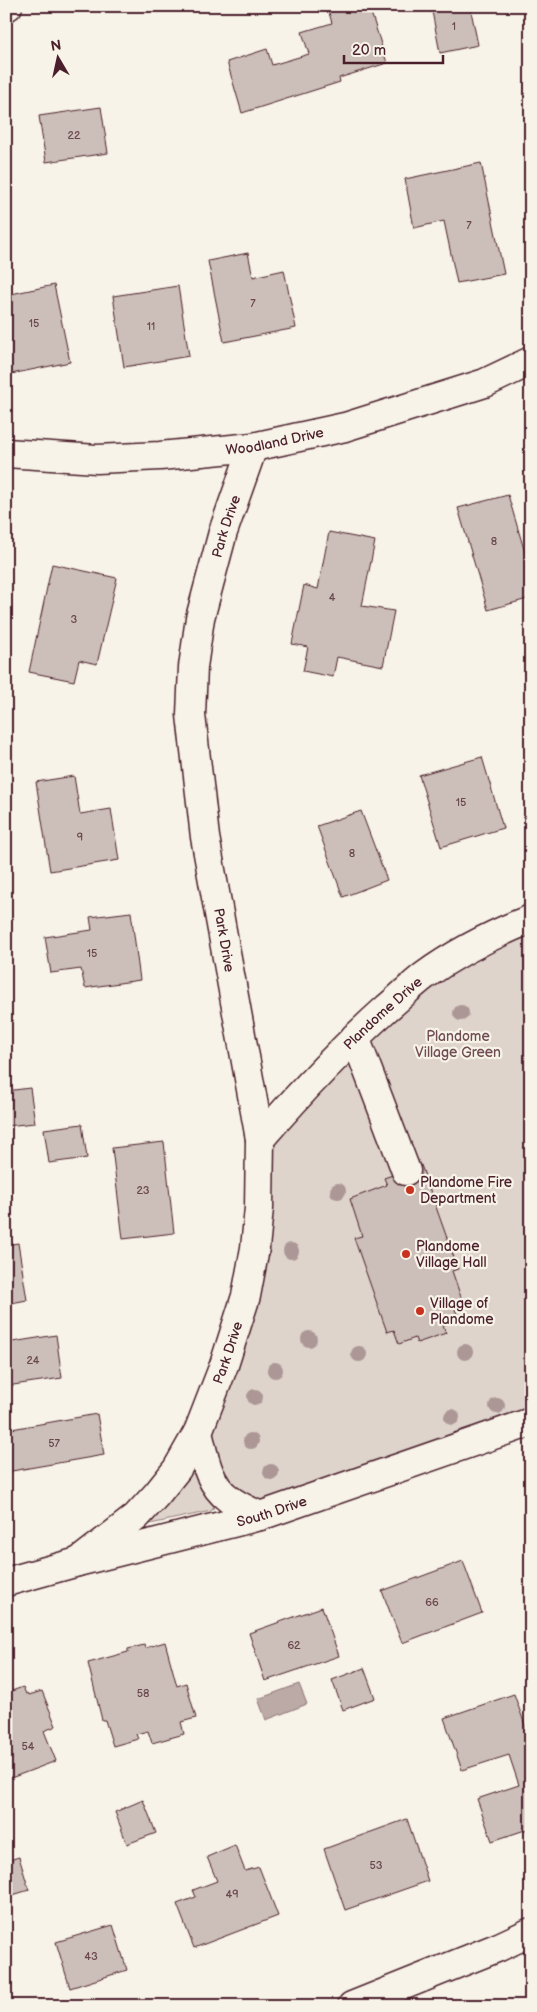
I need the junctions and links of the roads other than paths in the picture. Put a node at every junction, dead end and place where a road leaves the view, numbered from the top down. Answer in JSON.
{"nodes":[{"id":1,"x":531,"y":361,"type":"edge"},
{"id":2,"x":253,"y":447,"type":"junction"},
{"id":3,"x":6,"y":454,"type":"edge"},
{"id":4,"x":531,"y":919,"type":"edge"},
{"id":5,"x":355,"y":1037,"type":"junction"},
{"id":6,"x":260,"y":1139,"type":"junction"},
{"id":7,"x":406,"y":1171,"type":"dead end"},
{"id":8,"x":531,"y":1422,"type":"edge"},
{"id":9,"x":198,"y":1432,"type":"junction"},
{"id":10,"x":260,"y":1516,"type":"junction"},
{"id":11,"x":78,"y":1562,"type":"junction"},
{"id":12,"x":6,"y":1582,"type":"edge"},
{"id":13,"x":531,"y":1932,"type":"edge"},
{"id":14,"x":352,"y":2006,"type":"edge"}],
"edges":[{"from":1,"to":2,"type":"street","name":"Woodland Drive"},
{"from":2,"to":3,"type":"street","name":"Woodland Drive"},
{"from":2,"to":6,"type":"street","name":"Park Drive"},
{"from":4,"to":5,"type":"street","name":"Plandome Drive"},
{"from":5,"to":6,"type":"street","name":"Plandome Drive"},
{"from":5,"to":7,"type":"street"},
{"from":6,"to":9,"type":"street","name":"Park Drive"},
{"from":8,"to":10,"type":"street","name":"South Drive"},
{"from":9,"to":10,"type":"street"},
{"from":9,"to":11,"type":"street","name":"Park Drive"},
{"from":10,"to":11,"type":"street","name":"South Drive"},
{"from":11,"to":12,"type":"street","name":"South Drive"},
{"from":13,"to":14,"type":"street"}]}
